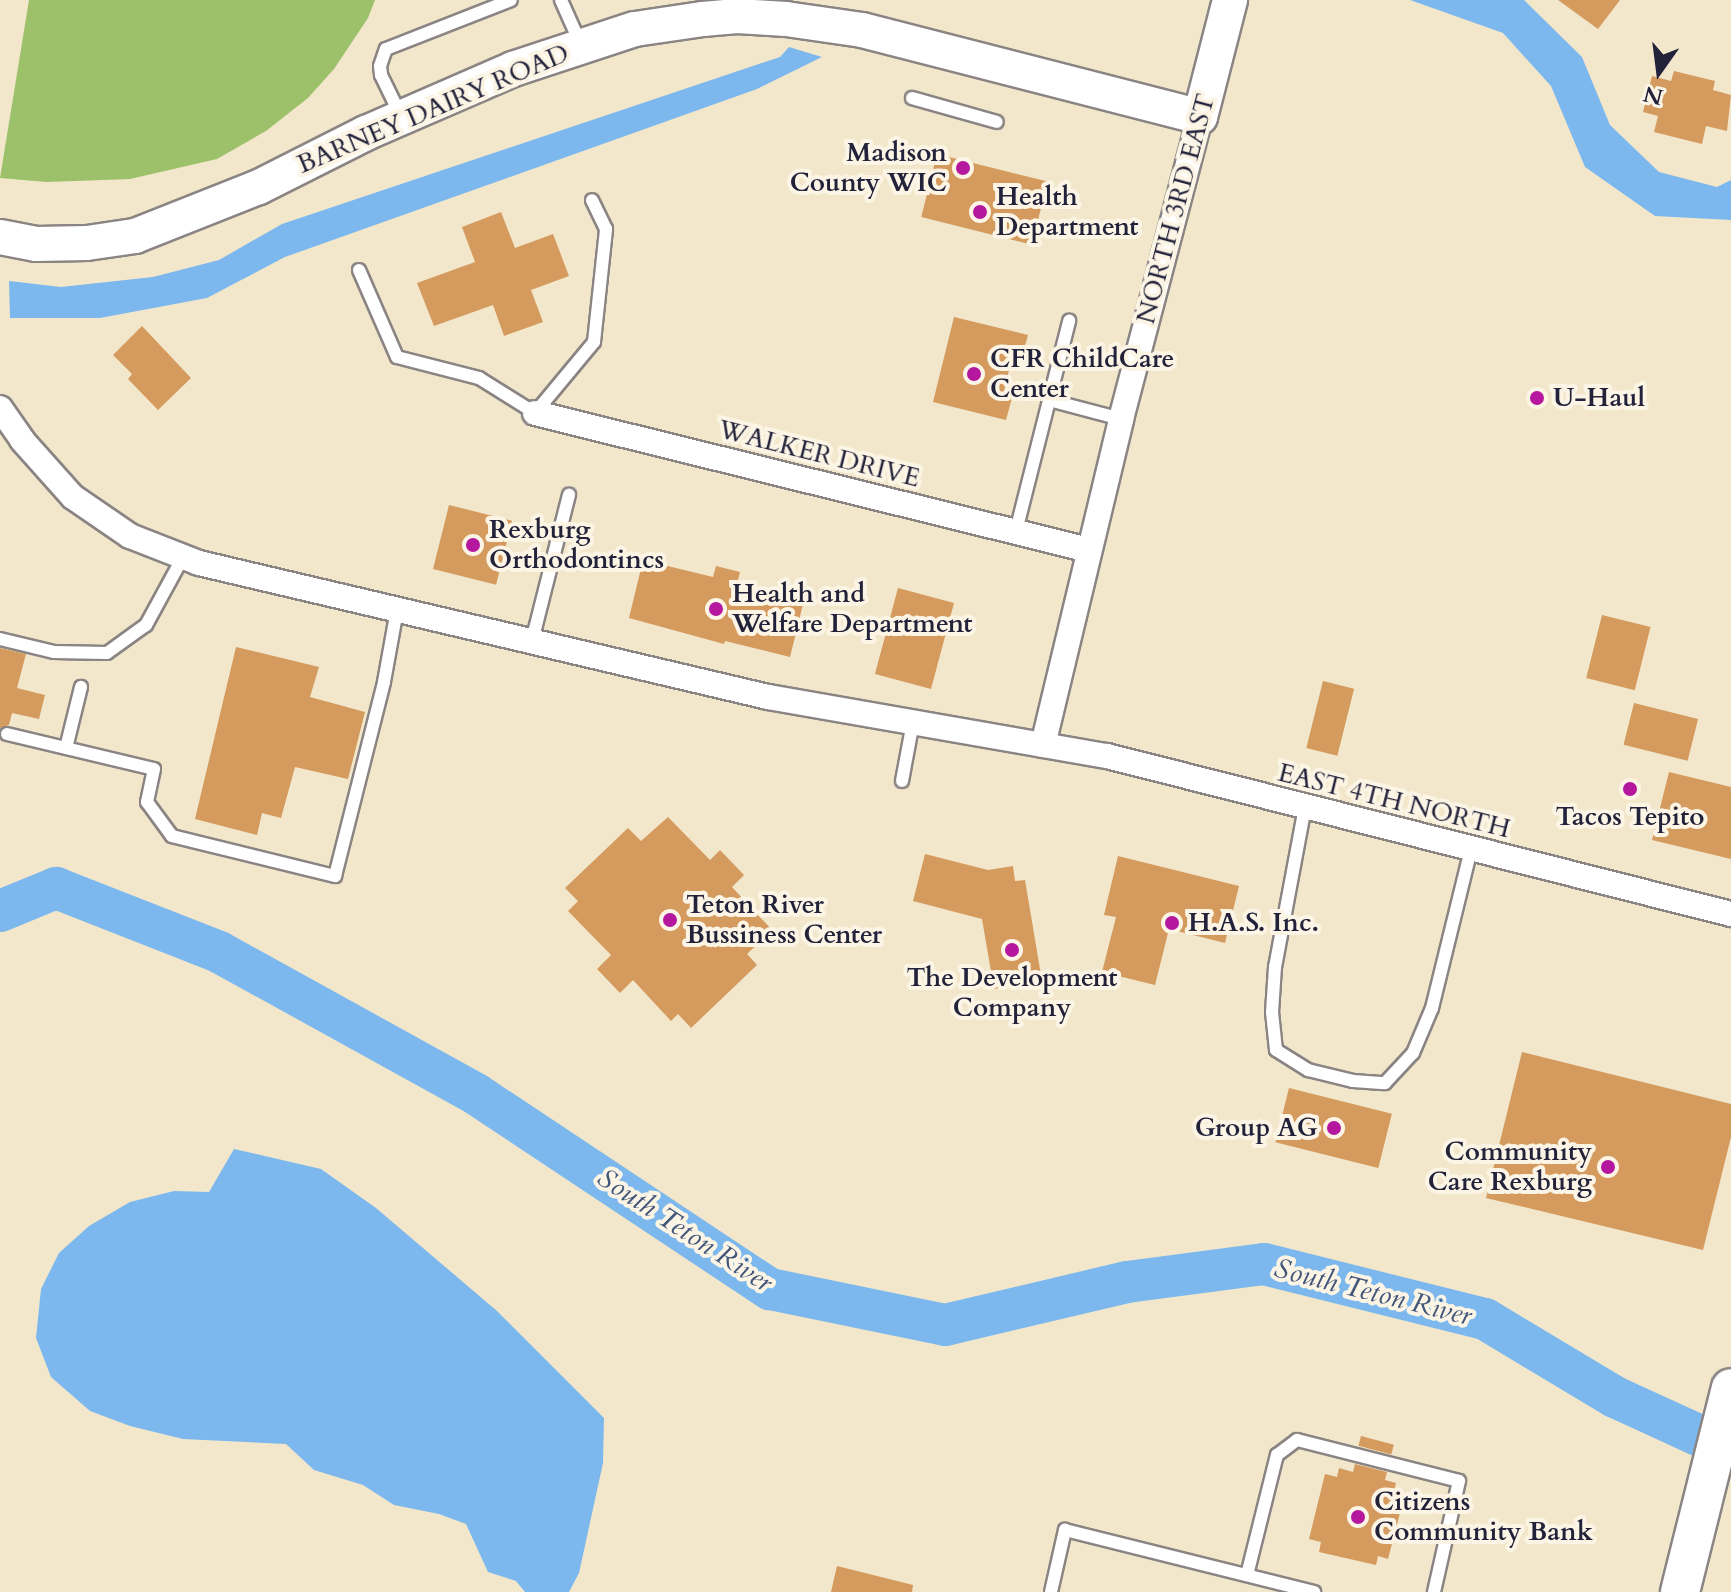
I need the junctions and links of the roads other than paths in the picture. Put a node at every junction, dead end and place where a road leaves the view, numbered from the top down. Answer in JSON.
{"nodes":[{"id":1,"x":511,"y":0,"type":"edge"},
{"id":2,"x":561,"y":0,"type":"edge"},
{"id":3,"x":1230,"y":0,"type":"edge"},
{"id":4,"x":706,"y":9,"type":"edge"},
{"id":5,"x":581,"y":45,"type":"junction"},
{"id":6,"x":912,"y":98,"type":"dead end"},
{"id":7,"x":402,"y":117,"type":"junction"},
{"id":8,"x":1200,"y":117,"type":"junction"},
{"id":9,"x":997,"y":122,"type":"dead end"},
{"id":10,"x":592,"y":200,"type":"dead end"},
{"id":11,"x":0,"y":237,"type":"edge"},
{"id":12,"x":359,"y":270,"type":"dead end"},
{"id":13,"x":1069,"y":321,"type":"dead end"},
{"id":14,"x":1049,"y":400,"type":"junction"},
{"id":15,"x":0,"y":408,"type":"edge"},
{"id":16,"x":535,"y":413,"type":"junction"},
{"id":17,"x":1121,"y":419,"type":"junction"},
{"id":18,"x":569,"y":495,"type":"dead end"},
{"id":19,"x":1016,"y":531,"type":"junction"},
{"id":20,"x":1089,"y":550,"type":"junction"},
{"id":21,"x":183,"y":557,"type":"junction"},
{"id":22,"x":397,"y":610,"type":"junction"},
{"id":23,"x":0,"y":639,"type":"edge"},
{"id":24,"x":532,"y":641,"type":"junction"},
{"id":25,"x":81,"y":687,"type":"dead end"},
{"id":26,"x":913,"y":722,"type":"junction"},
{"id":27,"x":7,"y":734,"type":"dead end"},
{"id":28,"x":1043,"y":745,"type":"junction"},
{"id":29,"x":66,"y":748,"type":"junction"},
{"id":30,"x":902,"y":781,"type":"dead end"},
{"id":31,"x":1305,"y":807,"type":"junction"},
{"id":32,"x":1471,"y":849,"type":"junction"},
{"id":33,"x":1731,"y":914,"type":"edge"},
{"id":34,"x":1729,"y":1395,"type":"edge"},
{"id":35,"x":1247,"y":1575,"type":"junction"},
{"id":36,"x":1051,"y":1592,"type":"edge"},
{"id":37,"x":1314,"y":1592,"type":"edge"},
{"id":38,"x":1434,"y":1592,"type":"edge"},
{"id":39,"x":1680,"y":1592,"type":"edge"}],
"edges":[{"from":1,"to":7,"type":"lane"},
{"from":2,"to":5,"type":"lane"},
{"from":3,"to":8,"type":"street","name":"NORTH 3RD EAST"},
{"from":4,"to":5,"type":"street","name":"BARNEY DAIRY ROAD"},
{"from":4,"to":8,"type":"street","name":"BARNEY DAIRY ROAD"},
{"from":5,"to":7,"type":"street","name":"BARNEY DAIRY ROAD"},
{"from":6,"to":9,"type":"lane"},
{"from":7,"to":11,"type":"street","name":"BARNEY DAIRY ROAD"},
{"from":8,"to":17,"type":"street","name":"NORTH 3RD EAST"},
{"from":10,"to":16,"type":"lane"},
{"from":12,"to":16,"type":"lane"},
{"from":13,"to":14,"type":"lane"},
{"from":14,"to":17,"type":"lane"},
{"from":14,"to":19,"type":"lane"},
{"from":15,"to":21,"type":"street","name":"EAST 4TH NORTH"},
{"from":16,"to":19,"type":"street","name":"WALKER DRIVE"},
{"from":17,"to":20,"type":"street","name":"NORTH 3RD EAST"},
{"from":18,"to":24,"type":"lane"},
{"from":19,"to":20,"type":"street","name":"WALKER DRIVE"},
{"from":20,"to":28,"type":"street","name":"NORTH 3RD EAST"},
{"from":21,"to":22,"type":"street","name":"EAST 4TH NORTH"},
{"from":21,"to":23,"type":"lane"},
{"from":22,"to":24,"type":"street","name":"EAST 4TH NORTH"},
{"from":22,"to":29,"type":"lane"},
{"from":24,"to":26,"type":"street","name":"EAST 4TH NORTH"},
{"from":25,"to":29,"type":"lane"},
{"from":26,"to":28,"type":"street","name":"EAST 4TH NORTH"},
{"from":26,"to":30,"type":"lane"},
{"from":27,"to":29,"type":"lane"},
{"from":28,"to":31,"type":"street","name":"EAST 4TH NORTH"},
{"from":31,"to":32,"type":"street","name":"EAST 4TH NORTH"},
{"from":31,"to":32,"type":"lane"},
{"from":32,"to":33,"type":"street","name":"EAST 4TH NORTH"},
{"from":34,"to":39,"type":"main road"},
{"from":35,"to":36,"type":"lane"},
{"from":35,"to":37,"type":"lane"},
{"from":35,"to":38,"type":"lane"}]}
